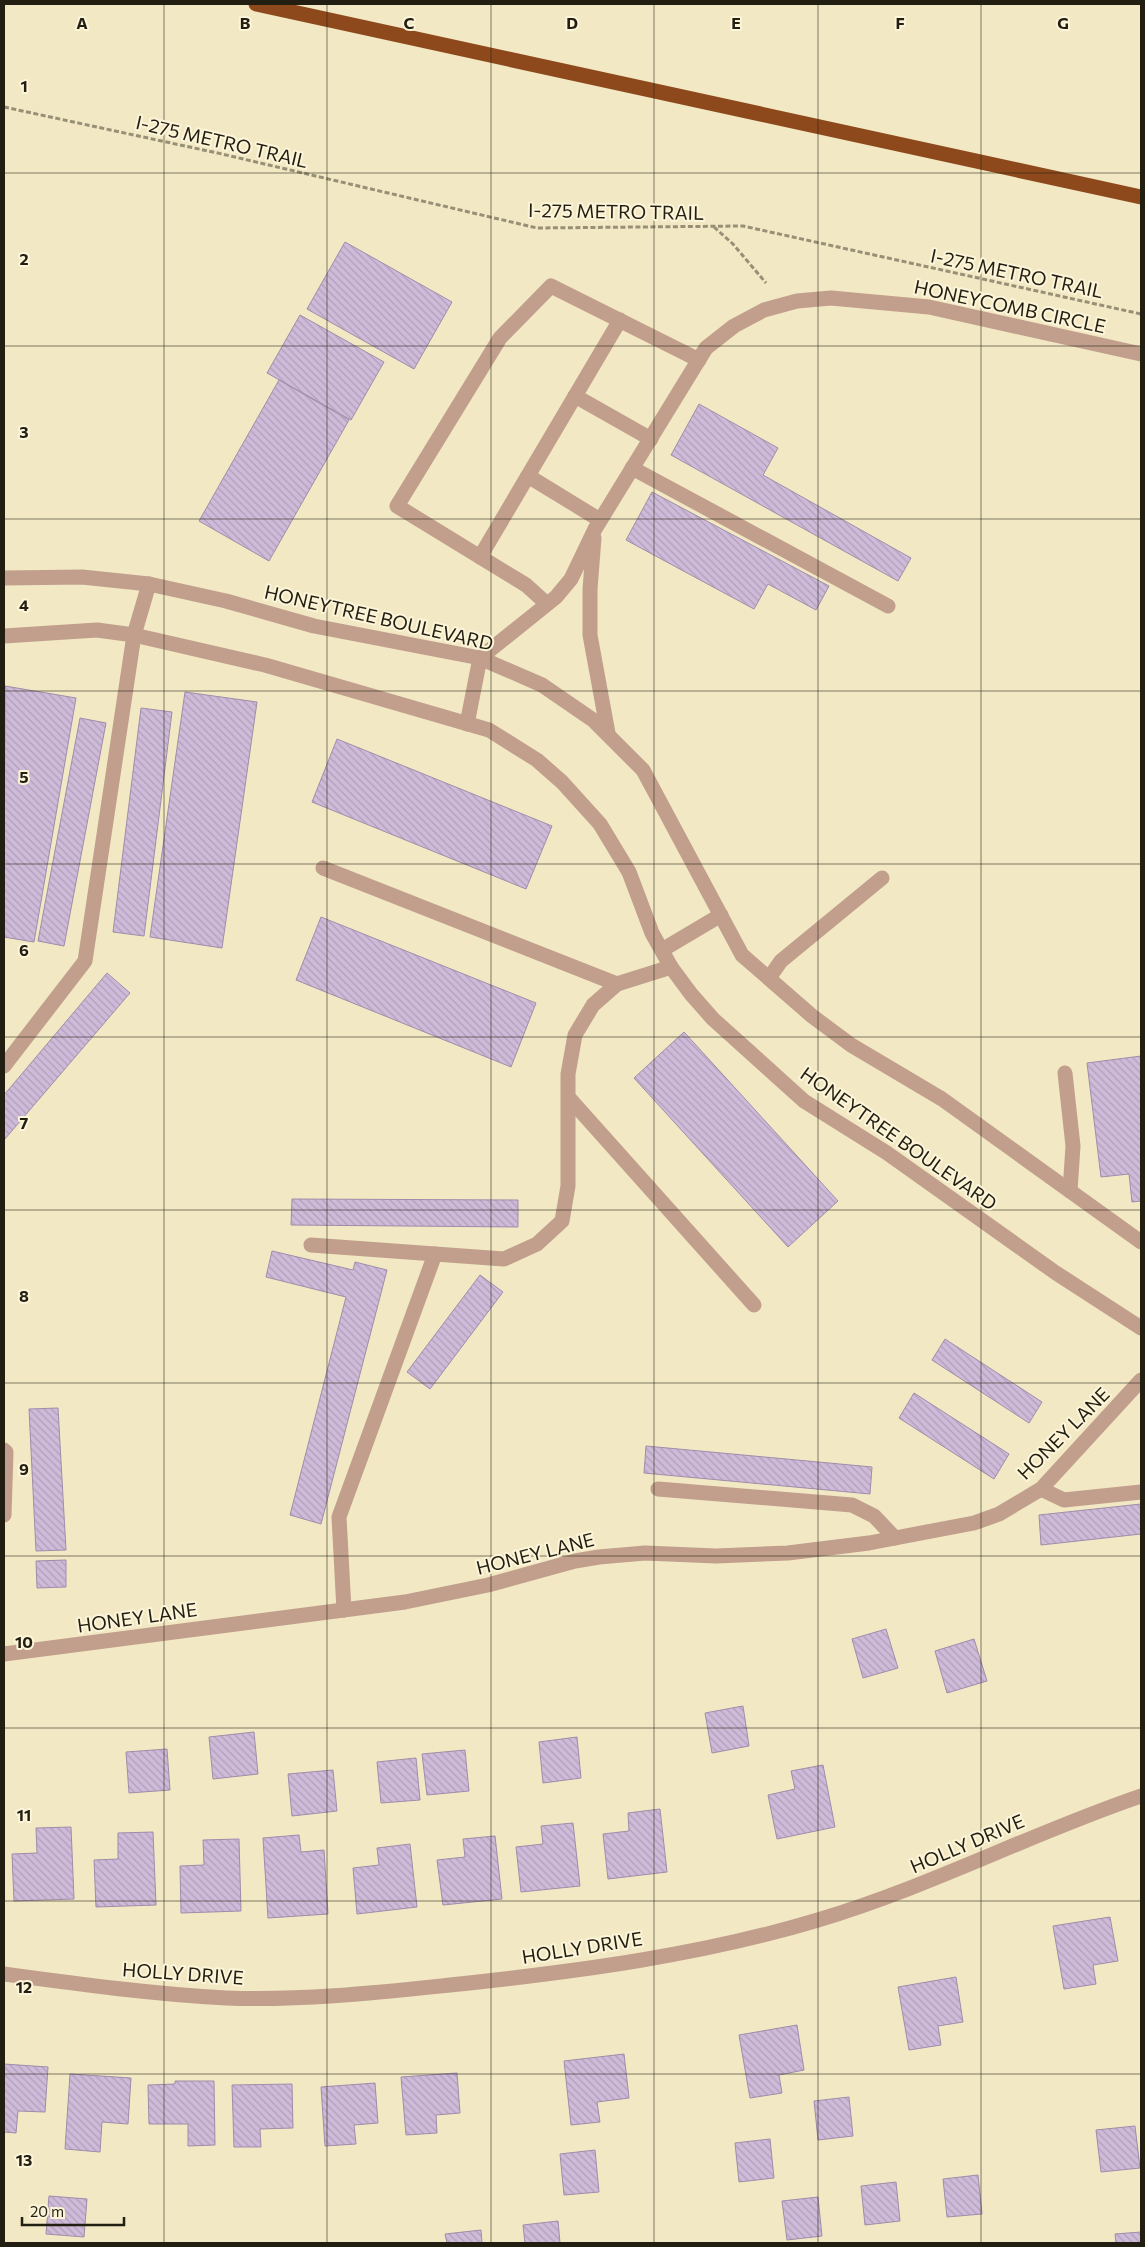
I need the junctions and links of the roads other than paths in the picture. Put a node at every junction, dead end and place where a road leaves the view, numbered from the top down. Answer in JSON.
{"nodes":[{"id":1,"x":256,"y":4,"type":"edge"},
{"id":2,"x":1141,"y":198,"type":"edge"},
{"id":3,"x":620,"y":320,"type":"junction"},
{"id":4,"x":1141,"y":354,"type":"edge"},
{"id":5,"x":699,"y":360,"type":"junction"},
{"id":6,"x":575,"y":396,"type":"junction"},
{"id":7,"x":651,"y":439,"type":"junction"},
{"id":8,"x":632,"y":468,"type":"junction"},
{"id":9,"x":528,"y":476,"type":"junction"},
{"id":10,"x":598,"y":525,"type":"junction"},
{"id":11,"x":480,"y":557,"type":"junction"},
{"id":12,"x":4,"y":578,"type":"edge"},
{"id":13,"x":148,"y":584,"type":"junction"},
{"id":14,"x":547,"y":604,"type":"junction"},
{"id":15,"x":888,"y":606,"type":"dead end"},
{"id":16,"x":134,"y":635,"type":"junction"},
{"id":17,"x":4,"y":636,"type":"edge"},
{"id":18,"x":480,"y":658,"type":"junction"},
{"id":19,"x":467,"y":724,"type":"junction"},
{"id":20,"x":608,"y":733,"type":"junction"},
{"id":21,"x":323,"y":868,"type":"dead end"},
{"id":22,"x":882,"y":878,"type":"dead end"},
{"id":23,"x":721,"y":915,"type":"junction"},
{"id":24,"x":662,"y":950,"type":"junction"},
{"id":25,"x":671,"y":967,"type":"junction"},
{"id":26,"x":769,"y":978,"type":"junction"},
{"id":27,"x":617,"y":984,"type":"junction"},
{"id":28,"x":4,"y":1066,"type":"edge"},
{"id":29,"x":1065,"y":1074,"type":"dead end"},
{"id":30,"x":569,"y":1098,"type":"junction"},
{"id":31,"x":1070,"y":1191,"type":"junction"},
{"id":32,"x":1141,"y":1242,"type":"edge"},
{"id":33,"x":311,"y":1245,"type":"dead end"},
{"id":34,"x":435,"y":1254,"type":"junction"},
{"id":35,"x":754,"y":1305,"type":"dead end"},
{"id":36,"x":1141,"y":1328,"type":"edge"},
{"id":37,"x":1141,"y":1380,"type":"edge"},
{"id":38,"x":4,"y":1450,"type":"edge"},
{"id":39,"x":1041,"y":1488,"type":"junction"},
{"id":40,"x":658,"y":1489,"type":"dead end"},
{"id":41,"x":1141,"y":1492,"type":"edge"},
{"id":42,"x":4,"y":1515,"type":"edge"},
{"id":43,"x":895,"y":1538,"type":"junction"},
{"id":44,"x":344,"y":1610,"type":"junction"},
{"id":45,"x":4,"y":1654,"type":"edge"},
{"id":46,"x":1141,"y":1796,"type":"edge"},
{"id":47,"x":4,"y":1974,"type":"edge"}],
"edges":[{"from":1,"to":2,"type":"highway"},
{"from":3,"to":5,"type":"street"},
{"from":3,"to":6,"type":"street"},
{"from":3,"to":11,"type":"street"},
{"from":4,"to":5,"type":"street","name":"HONEYCOMB CIRCLE"},
{"from":5,"to":7,"type":"street","name":"HONEYCOMB CIRCLE"},
{"from":6,"to":7,"type":"street"},
{"from":6,"to":9,"type":"street"},
{"from":7,"to":8,"type":"street","name":"HONEYCOMB CIRCLE"},
{"from":8,"to":10,"type":"street","name":"HONEYCOMB CIRCLE"},
{"from":8,"to":15,"type":"street"},
{"from":9,"to":10,"type":"street"},
{"from":9,"to":11,"type":"street"},
{"from":10,"to":14,"type":"street","name":"HONEYCOMB CIRCLE"},
{"from":10,"to":20,"type":"street","name":"HONEYCOMB CIRCLE"},
{"from":11,"to":14,"type":"street"},
{"from":12,"to":13,"type":"street","name":"HONEYTREE BOULEVARD"},
{"from":13,"to":16,"type":"street"},
{"from":13,"to":18,"type":"street","name":"HONEYTREE BOULEVARD"},
{"from":14,"to":18,"type":"street","name":"HONEYCOMB CIRCLE"},
{"from":16,"to":17,"type":"street","name":"HONEYTREE BOULEVARD"},
{"from":16,"to":19,"type":"street","name":"HONEYTREE BOULEVARD"},
{"from":16,"to":28,"type":"street"},
{"from":18,"to":19,"type":"street"},
{"from":18,"to":20,"type":"street","name":"HONEYTREE BOULEVARD"},
{"from":19,"to":24,"type":"street","name":"HONEYTREE BOULEVARD"},
{"from":20,"to":23,"type":"street","name":"HONEYTREE BOULEVARD"},
{"from":21,"to":27,"type":"street"},
{"from":22,"to":26,"type":"street"},
{"from":23,"to":24,"type":"street"},
{"from":23,"to":26,"type":"street","name":"HONEYTREE BOULEVARD"},
{"from":24,"to":25,"type":"street","name":"HONEYTREE BOULEVARD"},
{"from":25,"to":27,"type":"street"},
{"from":25,"to":36,"type":"street","name":"HONEYTREE BOULEVARD"},
{"from":26,"to":31,"type":"street","name":"HONEYTREE BOULEVARD"},
{"from":27,"to":30,"type":"street"},
{"from":29,"to":31,"type":"street"},
{"from":30,"to":34,"type":"street"},
{"from":30,"to":35,"type":"street"},
{"from":31,"to":32,"type":"street","name":"HONEYTREE BOULEVARD"},
{"from":33,"to":34,"type":"street"},
{"from":34,"to":44,"type":"street"},
{"from":37,"to":39,"type":"street","name":"HONEY LANE"},
{"from":38,"to":42,"type":"street"},
{"from":39,"to":41,"type":"street"},
{"from":39,"to":43,"type":"street","name":"HONEY LANE"},
{"from":40,"to":43,"type":"street"},
{"from":43,"to":44,"type":"street","name":"HONEY LANE"},
{"from":44,"to":45,"type":"street","name":"HONEY LANE"},
{"from":46,"to":47,"type":"street","name":"HOLLY DRIVE"}]}
